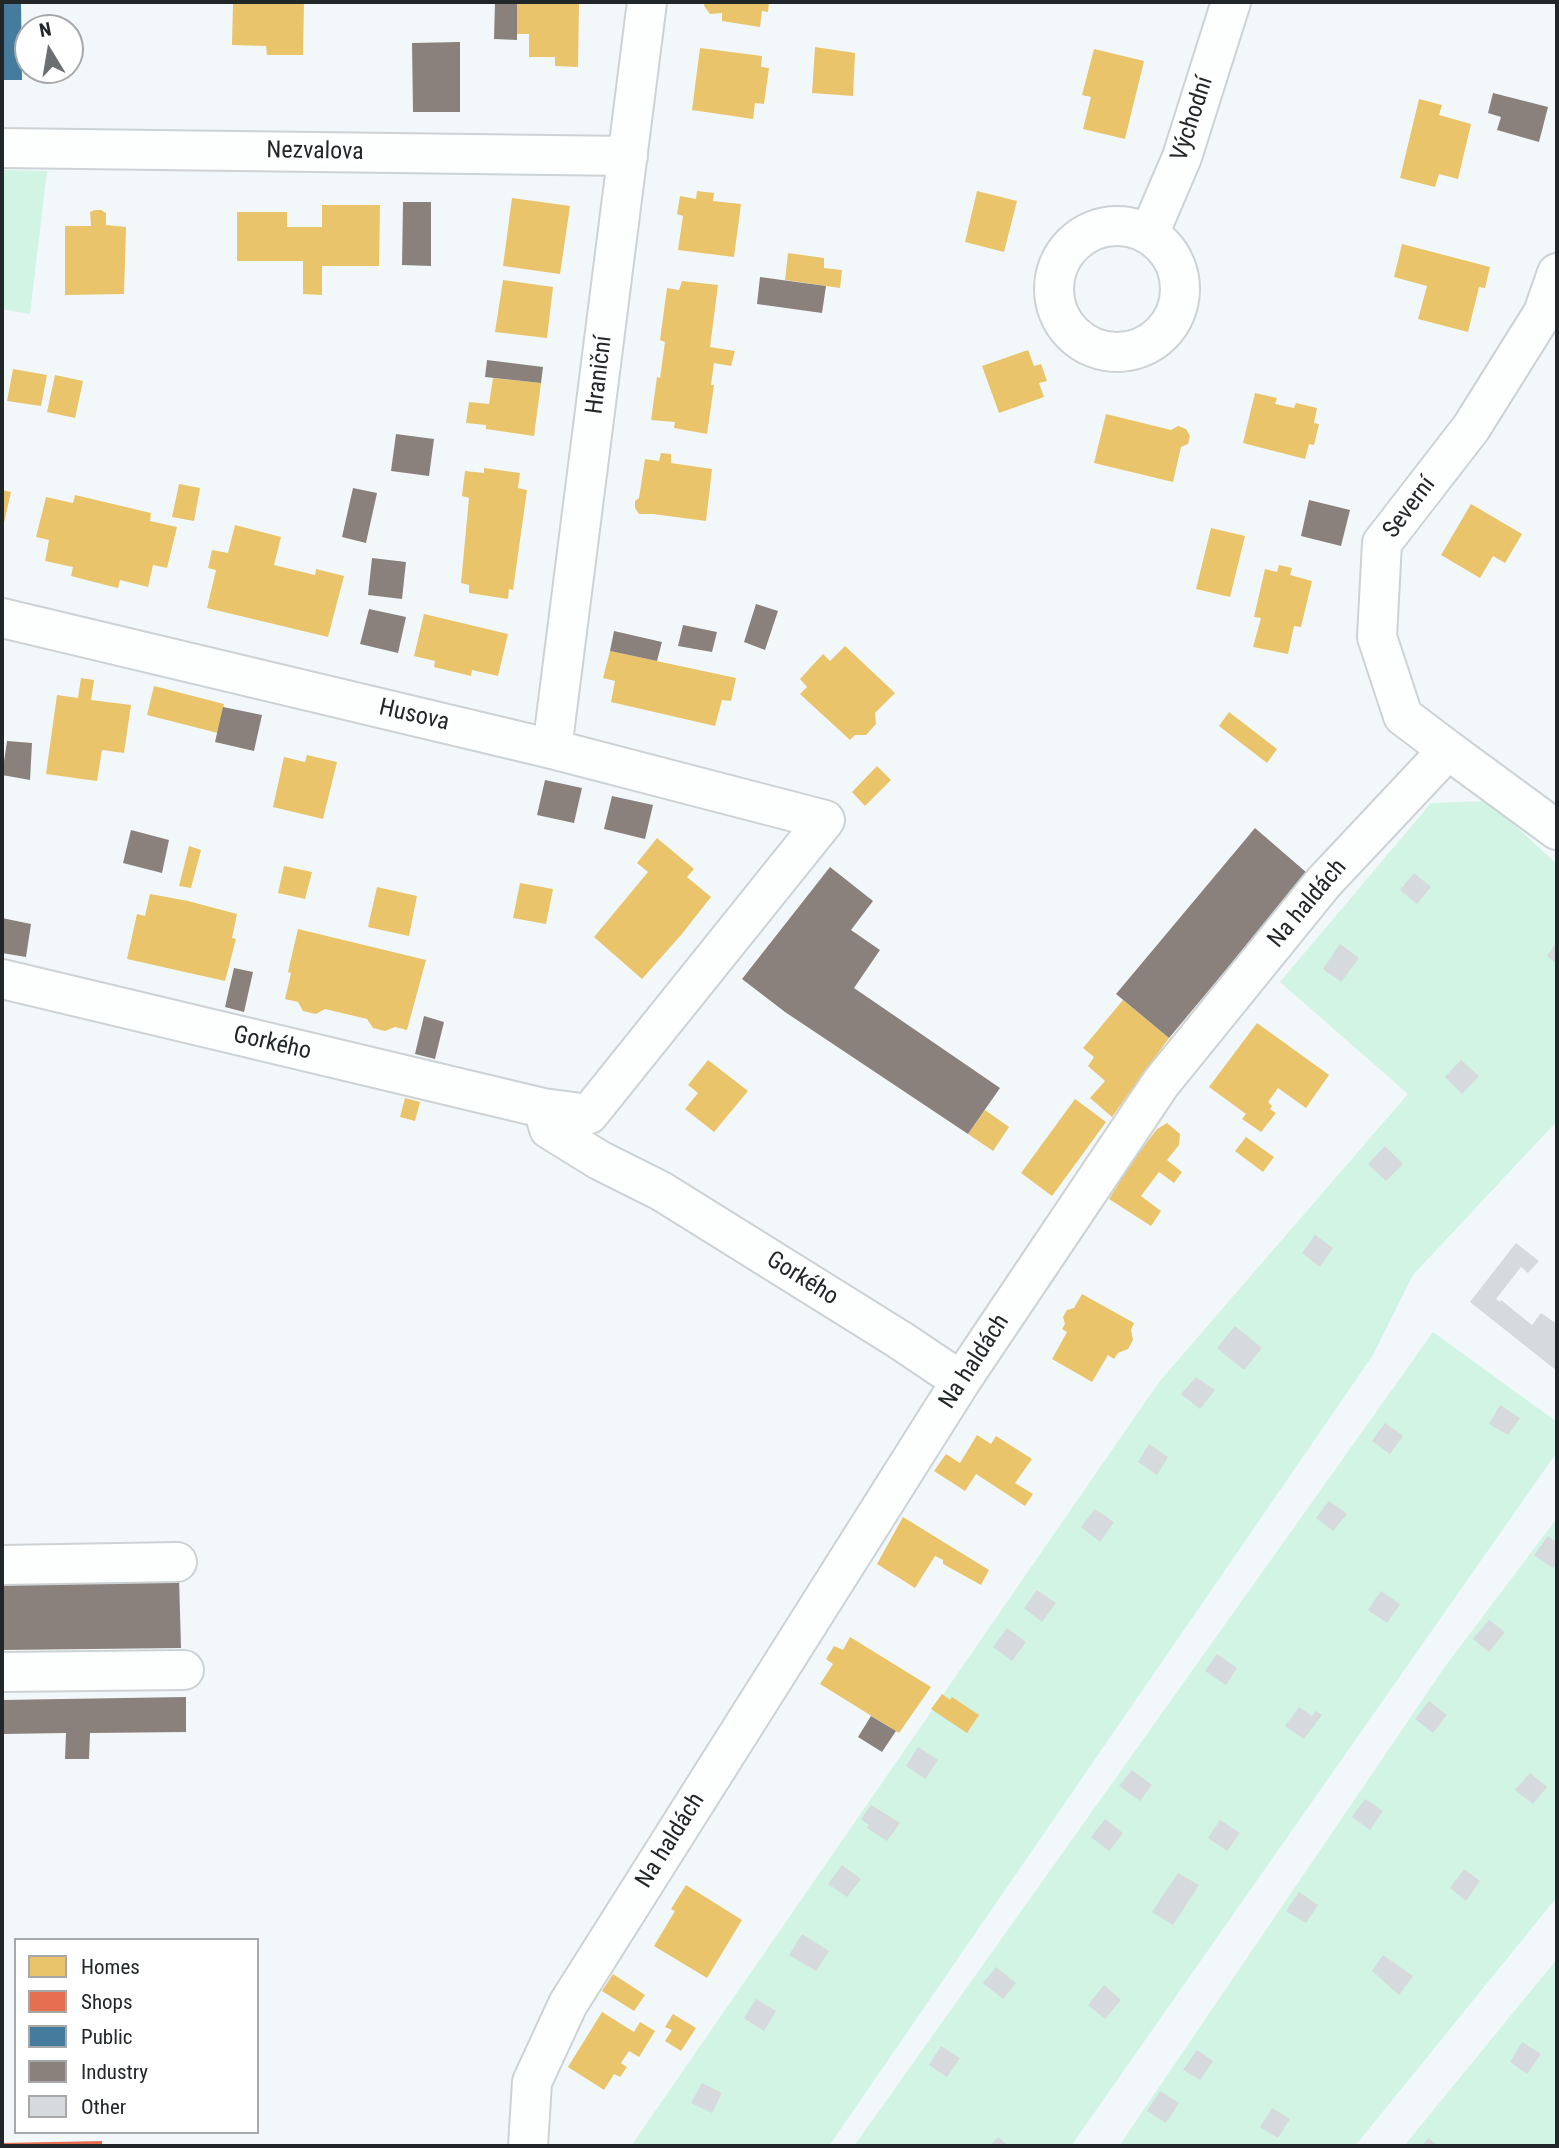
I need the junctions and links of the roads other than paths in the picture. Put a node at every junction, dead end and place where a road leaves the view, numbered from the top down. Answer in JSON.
{"nodes":[{"id":1,"x":647,"y":2,"type":"edge"},
{"id":2,"x":1231,"y":2,"type":"edge"},
{"id":3,"x":2,"y":148,"type":"edge"},
{"id":4,"x":628,"y":156,"type":"junction"},
{"id":5,"x":1149,"y":234,"type":"dead end"},
{"id":6,"x":1557,"y":273,"type":"edge"},
{"id":7,"x":2,"y":618,"type":"edge"},
{"id":8,"x":552,"y":749,"type":"junction"},
{"id":9,"x":1448,"y":750,"type":"junction"},
{"id":10,"x":825,"y":820,"type":"joint"},
{"id":11,"x":1557,"y":830,"type":"edge"},
{"id":12,"x":2,"y":979,"type":"edge"},
{"id":13,"x":543,"y":1108,"type":"junction"},
{"id":14,"x":961,"y":1381,"type":"junction"},
{"id":15,"x":177,"y":1562,"type":"dead end"},
{"id":16,"x":2,"y":1565,"type":"edge"},
{"id":17,"x":184,"y":1670,"type":"dead end"},
{"id":18,"x":2,"y":1672,"type":"edge"},
{"id":19,"x":528,"y":2146,"type":"edge"}],
"edges":[{"from":1,"to":4,"type":"street","name":"Hraniční"},
{"from":2,"to":5,"type":"street","name":"Východní"},
{"from":3,"to":4,"type":"street","name":"Nezvalova"},
{"from":4,"to":8,"type":"street","name":"Hraniční"},
{"from":6,"to":9,"type":"street","name":"Severní"},
{"from":7,"to":8,"type":"street","name":"Husova"},
{"from":8,"to":10,"type":"street","name":"Husova"},
{"from":9,"to":11,"type":"street"},
{"from":9,"to":14,"type":"street","name":"Na haldách"},
{"from":10,"to":13,"type":"street","name":"Gorkého"},
{"from":12,"to":13,"type":"street","name":"Gorkého"},
{"from":13,"to":14,"type":"street","name":"Gorkého"},
{"from":14,"to":19,"type":"street","name":"Na haldách"},
{"from":15,"to":16,"type":"street"},
{"from":17,"to":18,"type":"street"}]}
